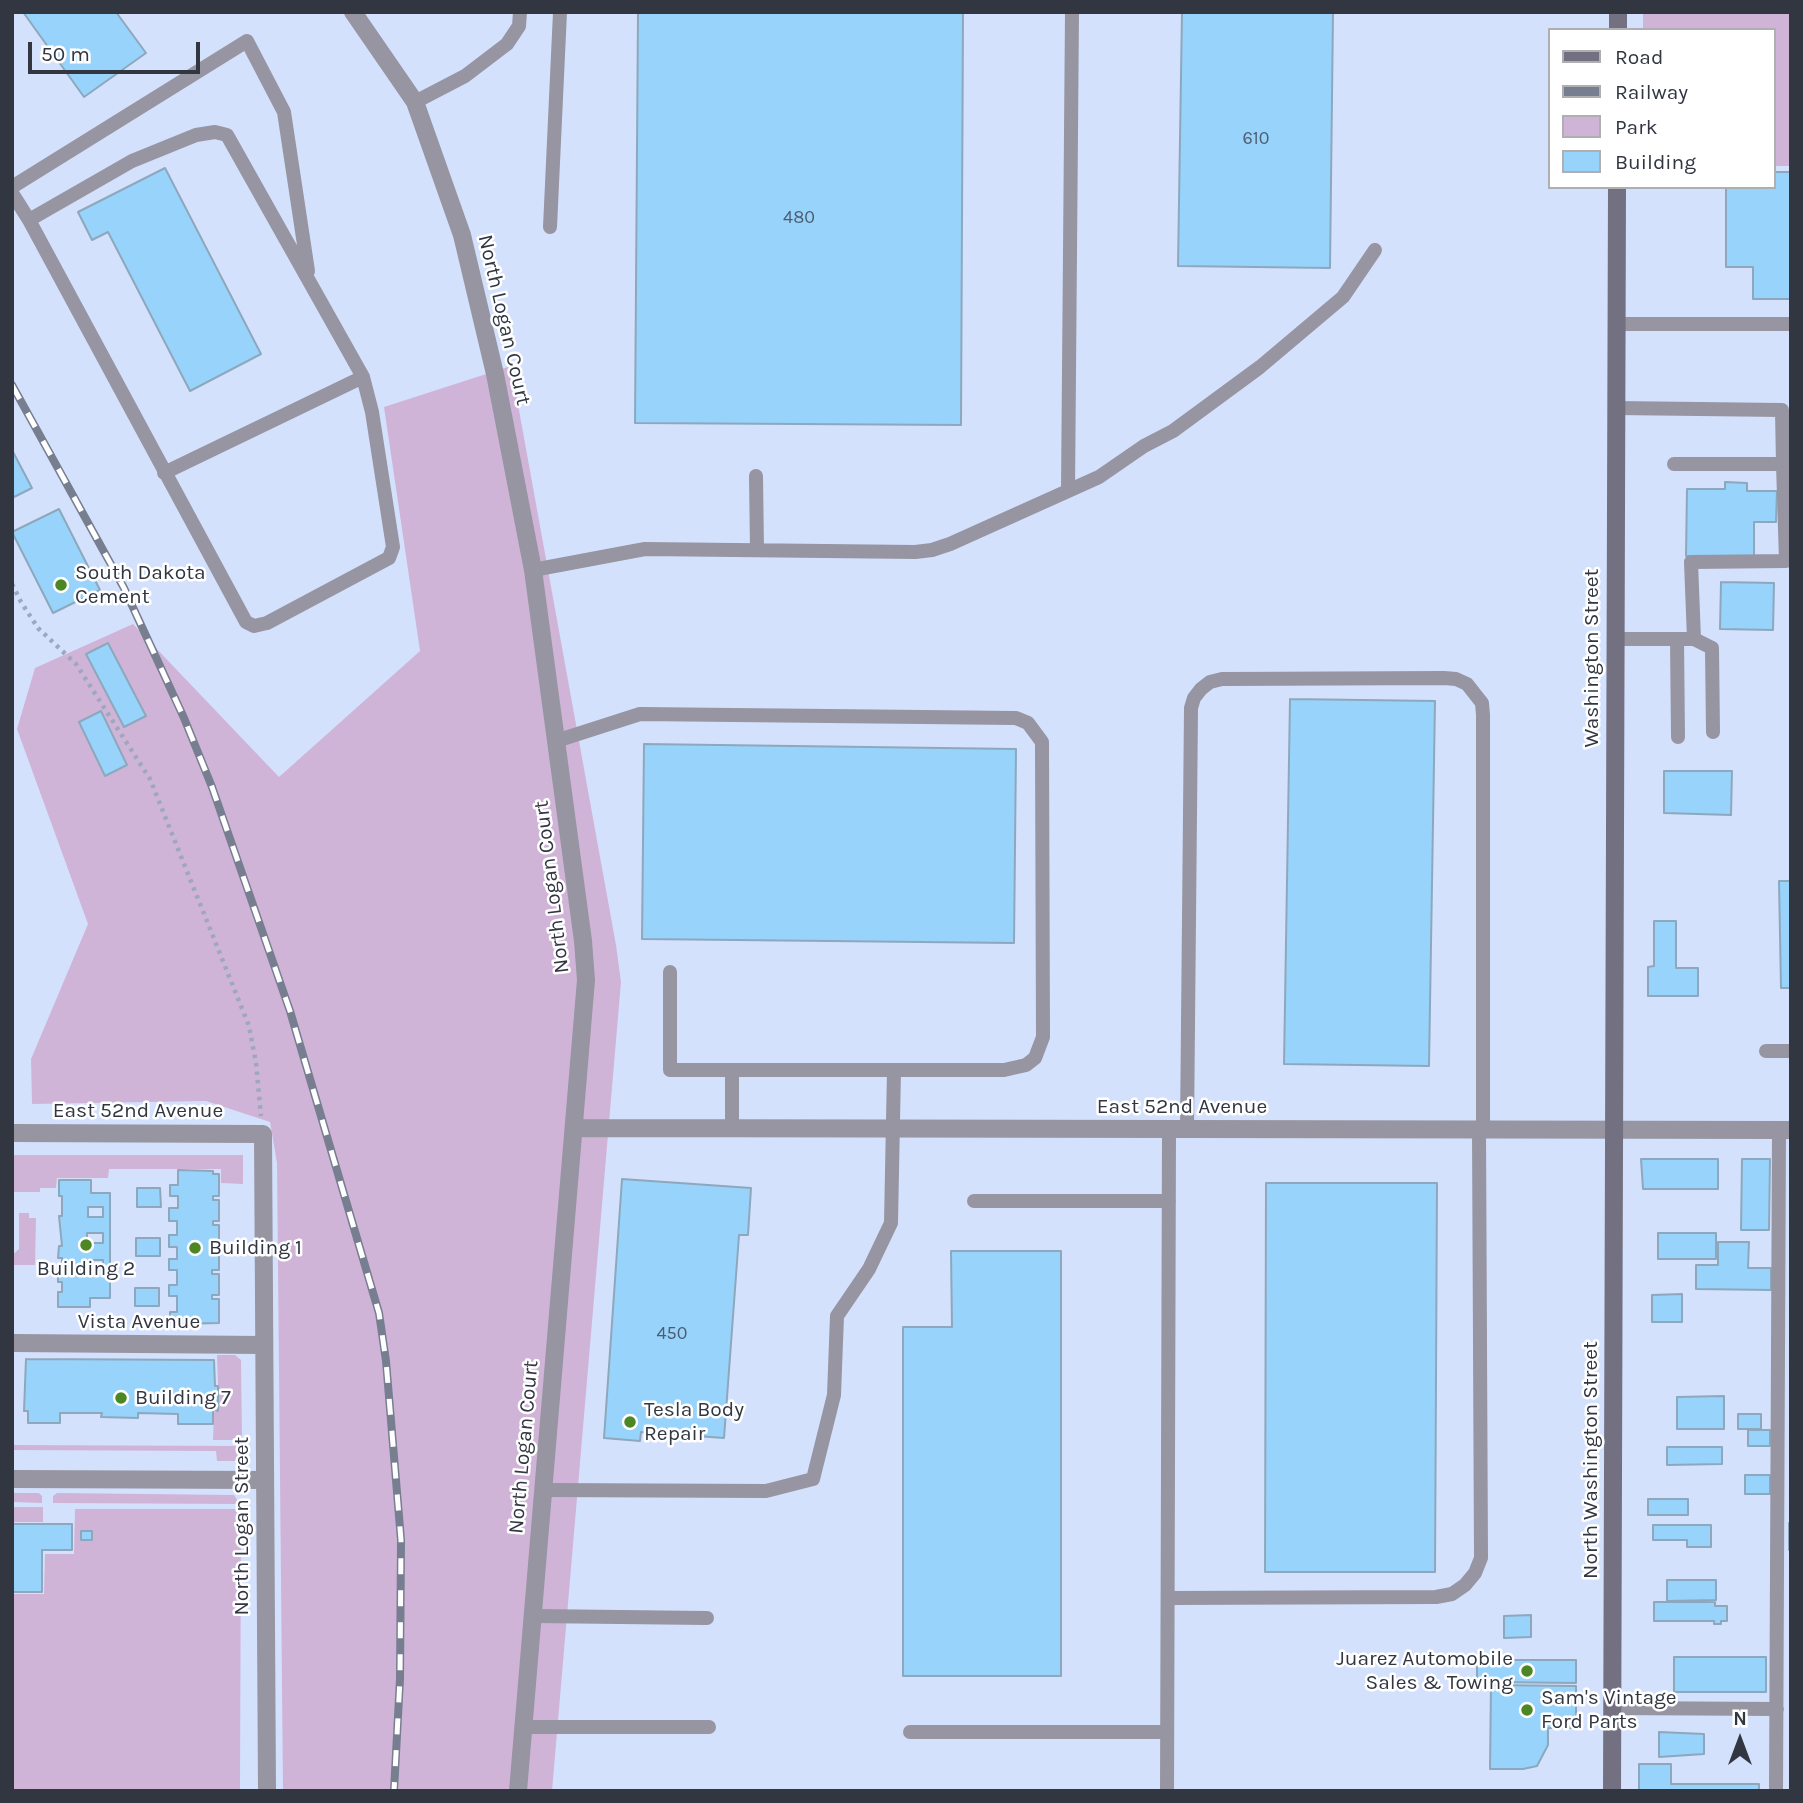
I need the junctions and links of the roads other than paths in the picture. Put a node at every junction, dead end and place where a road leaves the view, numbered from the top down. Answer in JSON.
{"nodes":[{"id":1,"x":353,"y":12,"type":"edge"},
{"id":2,"x":520,"y":12,"type":"edge"},
{"id":3,"x":559,"y":12,"type":"edge"},
{"id":4,"x":1072,"y":12,"type":"edge"},
{"id":5,"x":415,"y":102,"type":"junction"},
{"id":6,"x":12,"y":187,"type":"edge"},
{"id":7,"x":1617,"y":189,"type":"edge"},
{"id":8,"x":12,"y":193,"type":"edge"},
{"id":9,"x":29,"y":220,"type":"junction"},
{"id":10,"x":551,"y":227,"type":"dead end"},
{"id":11,"x":1375,"y":250,"type":"dead end"},
{"id":12,"x":310,"y":282,"type":"junction"},
{"id":13,"x":1616,"y":324,"type":"junction"},
{"id":14,"x":1791,"y":324,"type":"edge"},
{"id":15,"x":363,"y":377,"type":"junction"},
{"id":16,"x":1615,"y":408,"type":"junction"},
{"id":17,"x":1786,"y":410,"type":"edge"},
{"id":18,"x":1674,"y":464,"type":"dead end"},
{"id":19,"x":1783,"y":464,"type":"junction"},
{"id":20,"x":164,"y":473,"type":"junction"},
{"id":21,"x":756,"y":476,"type":"dead end"},
{"id":22,"x":1068,"y":491,"type":"junction"},
{"id":23,"x":757,"y":550,"type":"junction"},
{"id":24,"x":533,"y":570,"type":"junction"},
{"id":25,"x":1615,"y":639,"type":"junction"},
{"id":26,"x":1676,"y":639,"type":"junction"},
{"id":27,"x":1693,"y":639,"type":"junction"},
{"id":28,"x":1713,"y":732,"type":"dead end"},
{"id":29,"x":1678,"y":737,"type":"dead end"},
{"id":30,"x":556,"y":741,"type":"junction"},
{"id":31,"x":670,"y":972,"type":"dead end"},
{"id":32,"x":1766,"y":1051,"type":"dead end"},
{"id":33,"x":1791,"y":1051,"type":"edge"},
{"id":34,"x":732,"y":1070,"type":"junction"},
{"id":35,"x":894,"y":1070,"type":"junction"},
{"id":36,"x":574,"y":1128,"type":"junction"},
{"id":37,"x":732,"y":1128,"type":"junction"},
{"id":38,"x":894,"y":1129,"type":"junction"},
{"id":39,"x":1169,"y":1129,"type":"junction"},
{"id":40,"x":1187,"y":1129,"type":"junction"},
{"id":41,"x":1615,"y":1129,"type":"junction"},
{"id":42,"x":1481,"y":1130,"type":"junction"},
{"id":43,"x":1785,"y":1130,"type":"edge"},
{"id":44,"x":12,"y":1133,"type":"edge"},
{"id":45,"x":263,"y":1135,"type":"joint"},
{"id":46,"x":974,"y":1201,"type":"dead end"},
{"id":47,"x":1169,"y":1201,"type":"junction"},
{"id":48,"x":12,"y":1343,"type":"edge"},
{"id":49,"x":264,"y":1345,"type":"junction"},
{"id":50,"x":12,"y":1479,"type":"edge"},
{"id":51,"x":265,"y":1480,"type":"junction"},
{"id":52,"x":543,"y":1490,"type":"junction"},
{"id":53,"x":1167,"y":1598,"type":"junction"},
{"id":54,"x":533,"y":1616,"type":"junction"},
{"id":55,"x":707,"y":1618,"type":"dead end"},
{"id":56,"x":1612,"y":1708,"type":"junction"},
{"id":57,"x":1777,"y":1709,"type":"junction"},
{"id":58,"x":524,"y":1727,"type":"junction"},
{"id":59,"x":709,"y":1727,"type":"dead end"},
{"id":60,"x":910,"y":1732,"type":"dead end"},
{"id":61,"x":1167,"y":1732,"type":"junction"},
{"id":62,"x":267,"y":1791,"type":"edge"},
{"id":63,"x":518,"y":1791,"type":"edge"},
{"id":64,"x":1167,"y":1791,"type":"edge"},
{"id":65,"x":1612,"y":1791,"type":"edge"},
{"id":66,"x":1776,"y":1791,"type":"edge"}],
"edges":[{"from":1,"to":5,"type":"street","name":"North Logan Court"},
{"from":2,"to":5,"type":"lane"},
{"from":3,"to":10,"type":"lane"},
{"from":4,"to":22,"type":"lane"},
{"from":5,"to":24,"type":"street","name":"North Logan Court"},
{"from":6,"to":12,"type":"lane"},
{"from":7,"to":13,"type":"main road","name":"Washington Street"},
{"from":8,"to":9,"type":"lane"},
{"from":9,"to":12,"type":"lane"},
{"from":9,"to":20,"type":"lane"},
{"from":11,"to":22,"type":"lane"},
{"from":12,"to":15,"type":"lane"},
{"from":13,"to":14,"type":"lane"},
{"from":13,"to":16,"type":"main road","name":"Washington Street"},
{"from":15,"to":20,"type":"lane"},
{"from":15,"to":20,"type":"lane"},
{"from":16,"to":17,"type":"lane"},
{"from":16,"to":25,"type":"main road","name":"Washington Street"},
{"from":17,"to":19,"type":"lane"},
{"from":18,"to":19,"type":"lane"},
{"from":19,"to":27,"type":"lane"},
{"from":21,"to":23,"type":"lane"},
{"from":22,"to":23,"type":"lane"},
{"from":23,"to":24,"type":"lane"},
{"from":24,"to":30,"type":"street","name":"North Logan Court"},
{"from":25,"to":26,"type":"lane"},
{"from":25,"to":41,"type":"main road","name":"Washington Street"},
{"from":26,"to":27,"type":"lane"},
{"from":26,"to":29,"type":"lane"},
{"from":27,"to":28,"type":"lane"},
{"from":30,"to":35,"type":"lane"},
{"from":30,"to":36,"type":"street","name":"North Logan Court"},
{"from":31,"to":34,"type":"lane"},
{"from":32,"to":33,"type":"lane"},
{"from":34,"to":35,"type":"lane"},
{"from":34,"to":37,"type":"lane"},
{"from":35,"to":38,"type":"lane"},
{"from":36,"to":37,"type":"street","name":"East 52nd Avenue"},
{"from":36,"to":52,"type":"street","name":"North Logan Court"},
{"from":37,"to":38,"type":"street","name":"East 52nd Avenue"},
{"from":38,"to":39,"type":"street","name":"East 52nd Avenue"},
{"from":38,"to":52,"type":"lane"},
{"from":39,"to":40,"type":"street","name":"East 52nd Avenue"},
{"from":39,"to":47,"type":"lane"},
{"from":40,"to":42,"type":"street","name":"East 52nd Avenue"},
{"from":40,"to":42,"type":"lane"},
{"from":41,"to":42,"type":"street","name":"East 52nd Avenue"},
{"from":41,"to":43,"type":"street","name":"East 52nd Avenue"},
{"from":41,"to":56,"type":"main road","name":"North Washington Street"},
{"from":42,"to":53,"type":"lane"},
{"from":43,"to":57,"type":"lane"},
{"from":44,"to":45,"type":"street","name":"East 52nd Avenue"},
{"from":45,"to":49,"type":"street","name":"North Logan Street"},
{"from":46,"to":47,"type":"lane"},
{"from":47,"to":53,"type":"lane"},
{"from":48,"to":49,"type":"street","name":"Vista Avenue"},
{"from":49,"to":51,"type":"street","name":"North Logan Street"},
{"from":50,"to":51,"type":"street"},
{"from":51,"to":62,"type":"street","name":"North Logan Street"},
{"from":52,"to":54,"type":"street","name":"North Logan Court"},
{"from":53,"to":61,"type":"lane"},
{"from":54,"to":55,"type":"lane"},
{"from":54,"to":58,"type":"street","name":"North Logan Court"},
{"from":56,"to":57,"type":"lane"},
{"from":56,"to":65,"type":"main road","name":"North Washington Street"},
{"from":57,"to":66,"type":"lane"},
{"from":58,"to":59,"type":"lane"},
{"from":58,"to":63,"type":"street","name":"North Logan Court"},
{"from":60,"to":61,"type":"lane"},
{"from":61,"to":64,"type":"lane"}]}
